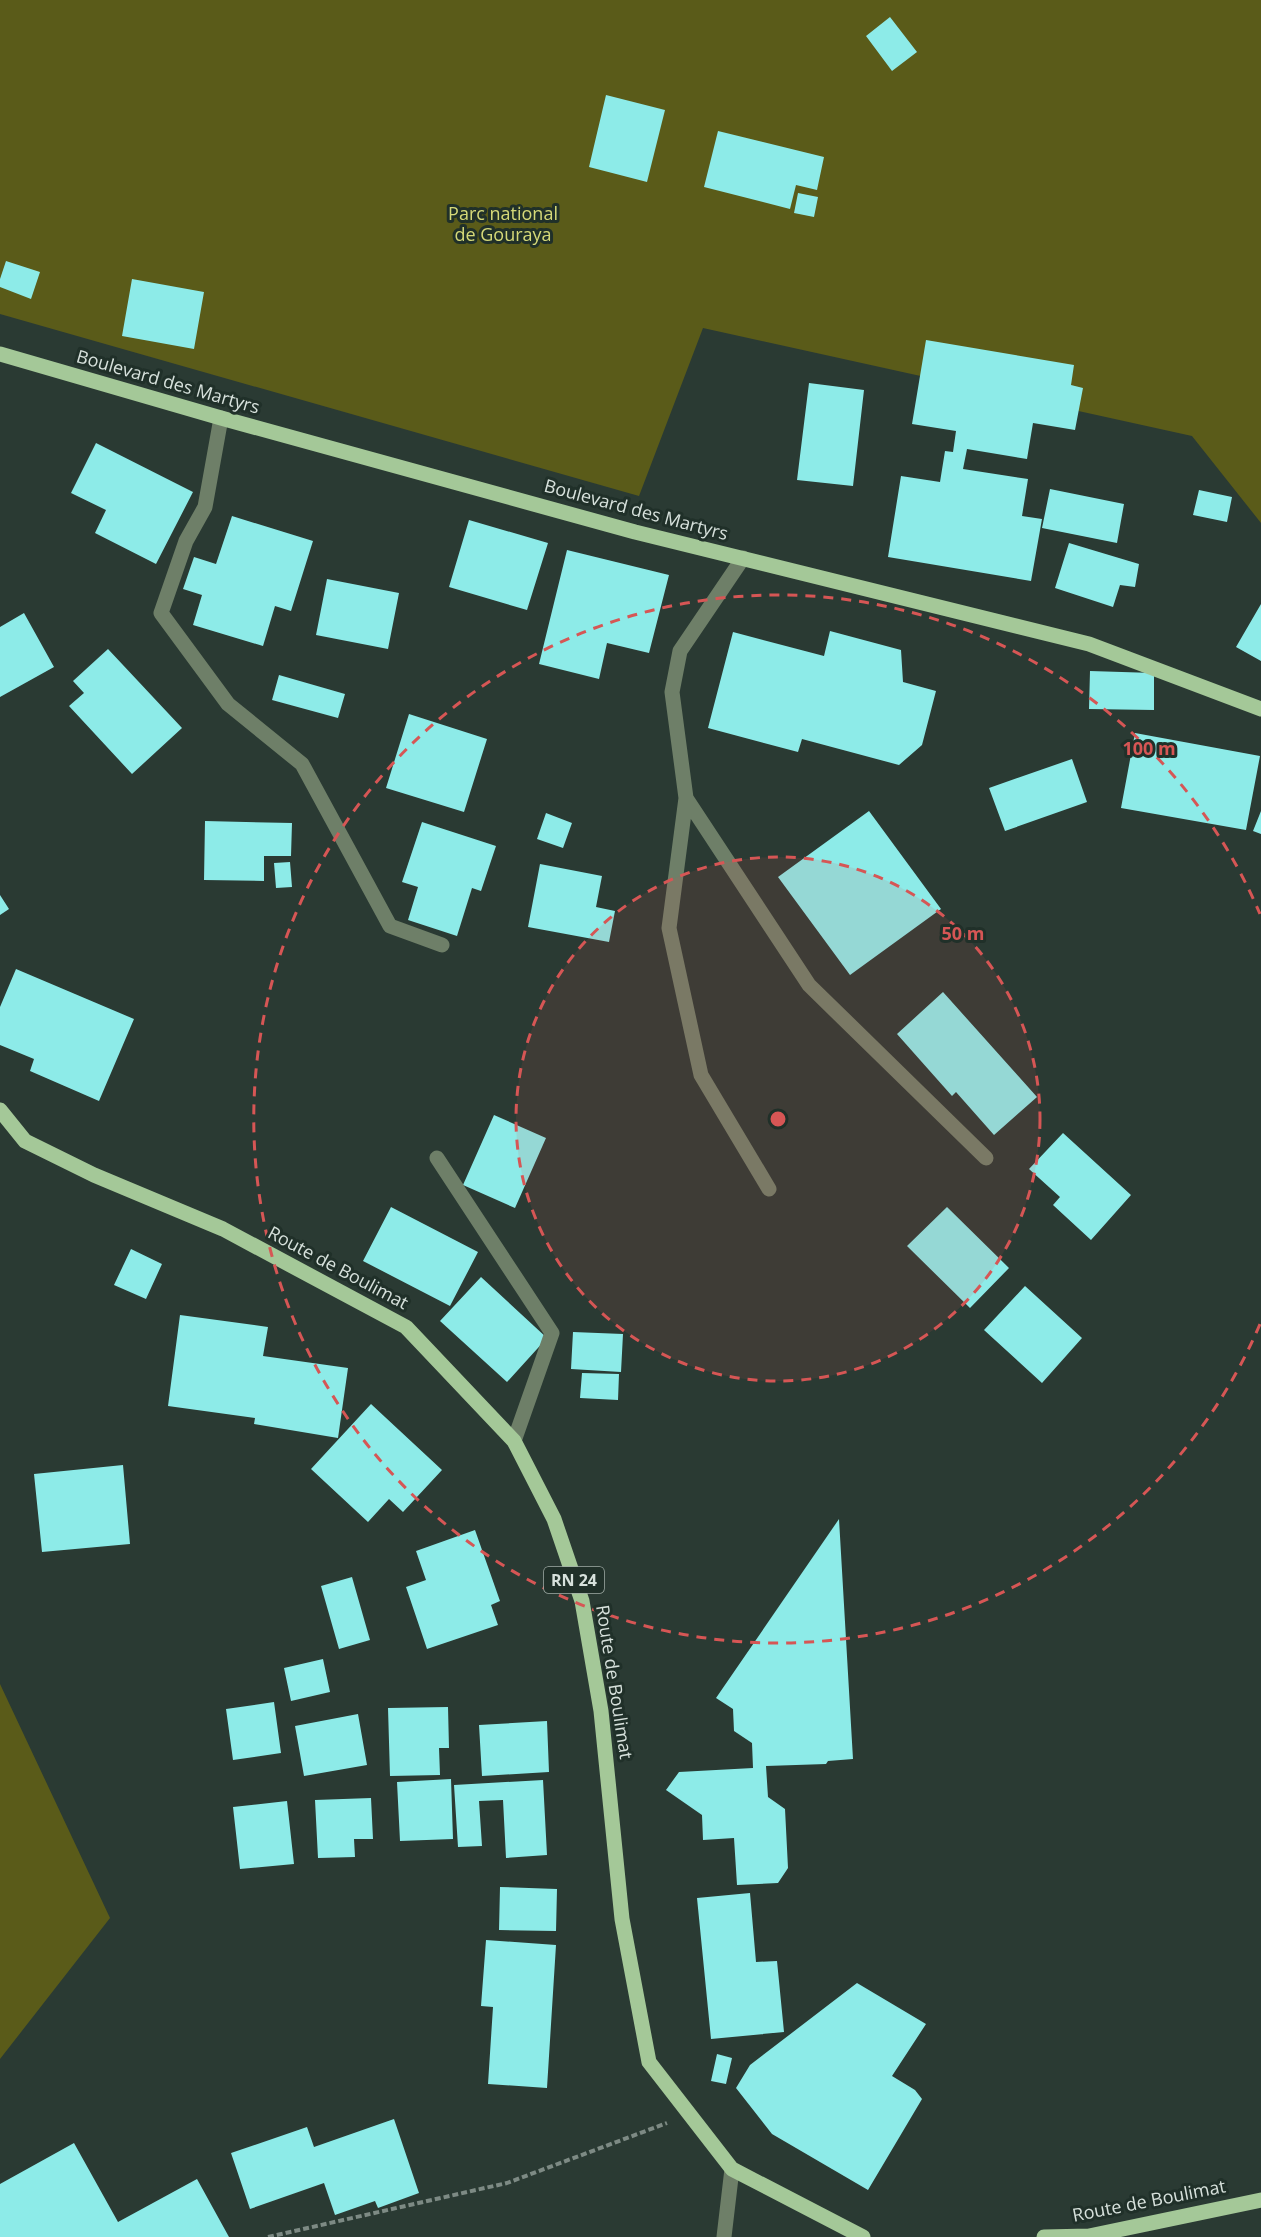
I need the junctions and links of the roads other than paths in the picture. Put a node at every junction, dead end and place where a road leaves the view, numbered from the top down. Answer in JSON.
{"nodes":[{"id":1,"x":0,"y":354,"type":"edge"},
{"id":2,"x":221,"y":418,"type":"junction"},
{"id":3,"x":743,"y":558,"type":"junction"},
{"id":4,"x":1261,"y":709,"type":"edge"},
{"id":5,"x":686,"y":798,"type":"junction"},
{"id":6,"x":442,"y":945,"type":"dead end"},
{"id":7,"x":0,"y":1110,"type":"edge"},
{"id":8,"x":437,"y":1158,"type":"dead end"},
{"id":9,"x":986,"y":1158,"type":"dead end"},
{"id":10,"x":769,"y":1189,"type":"dead end"},
{"id":11,"x":514,"y":1441,"type":"junction"},
{"id":12,"x":732,"y":2169,"type":"junction"},
{"id":13,"x":1261,"y":2200,"type":"edge"},
{"id":14,"x":724,"y":2237,"type":"edge"},
{"id":15,"x":863,"y":2237,"type":"edge"},
{"id":16,"x":1044,"y":2237,"type":"edge"}],
"edges":[{"from":1,"to":2,"type":"main road","name":"Boulevard des Martyrs"},
{"from":2,"to":3,"type":"main road","name":"Boulevard des Martyrs"},
{"from":2,"to":6,"type":"street"},
{"from":3,"to":4,"type":"main road","name":"Boulevard des Martyrs"},
{"from":3,"to":5,"type":"street"},
{"from":5,"to":9,"type":"street"},
{"from":5,"to":10,"type":"street"},
{"from":7,"to":11,"type":"main road","name":"Route de Boulimat","number":"RN 24"},
{"from":8,"to":11,"type":"street"},
{"from":11,"to":12,"type":"main road","name":"Route de Boulimat","number":"RN 24"},
{"from":12,"to":14,"type":"street"},
{"from":12,"to":15,"type":"main road","name":"Route de Boulimat","number":"RN 24"},
{"from":13,"to":16,"type":"main road","name":"Route de Boulimat"}]}
